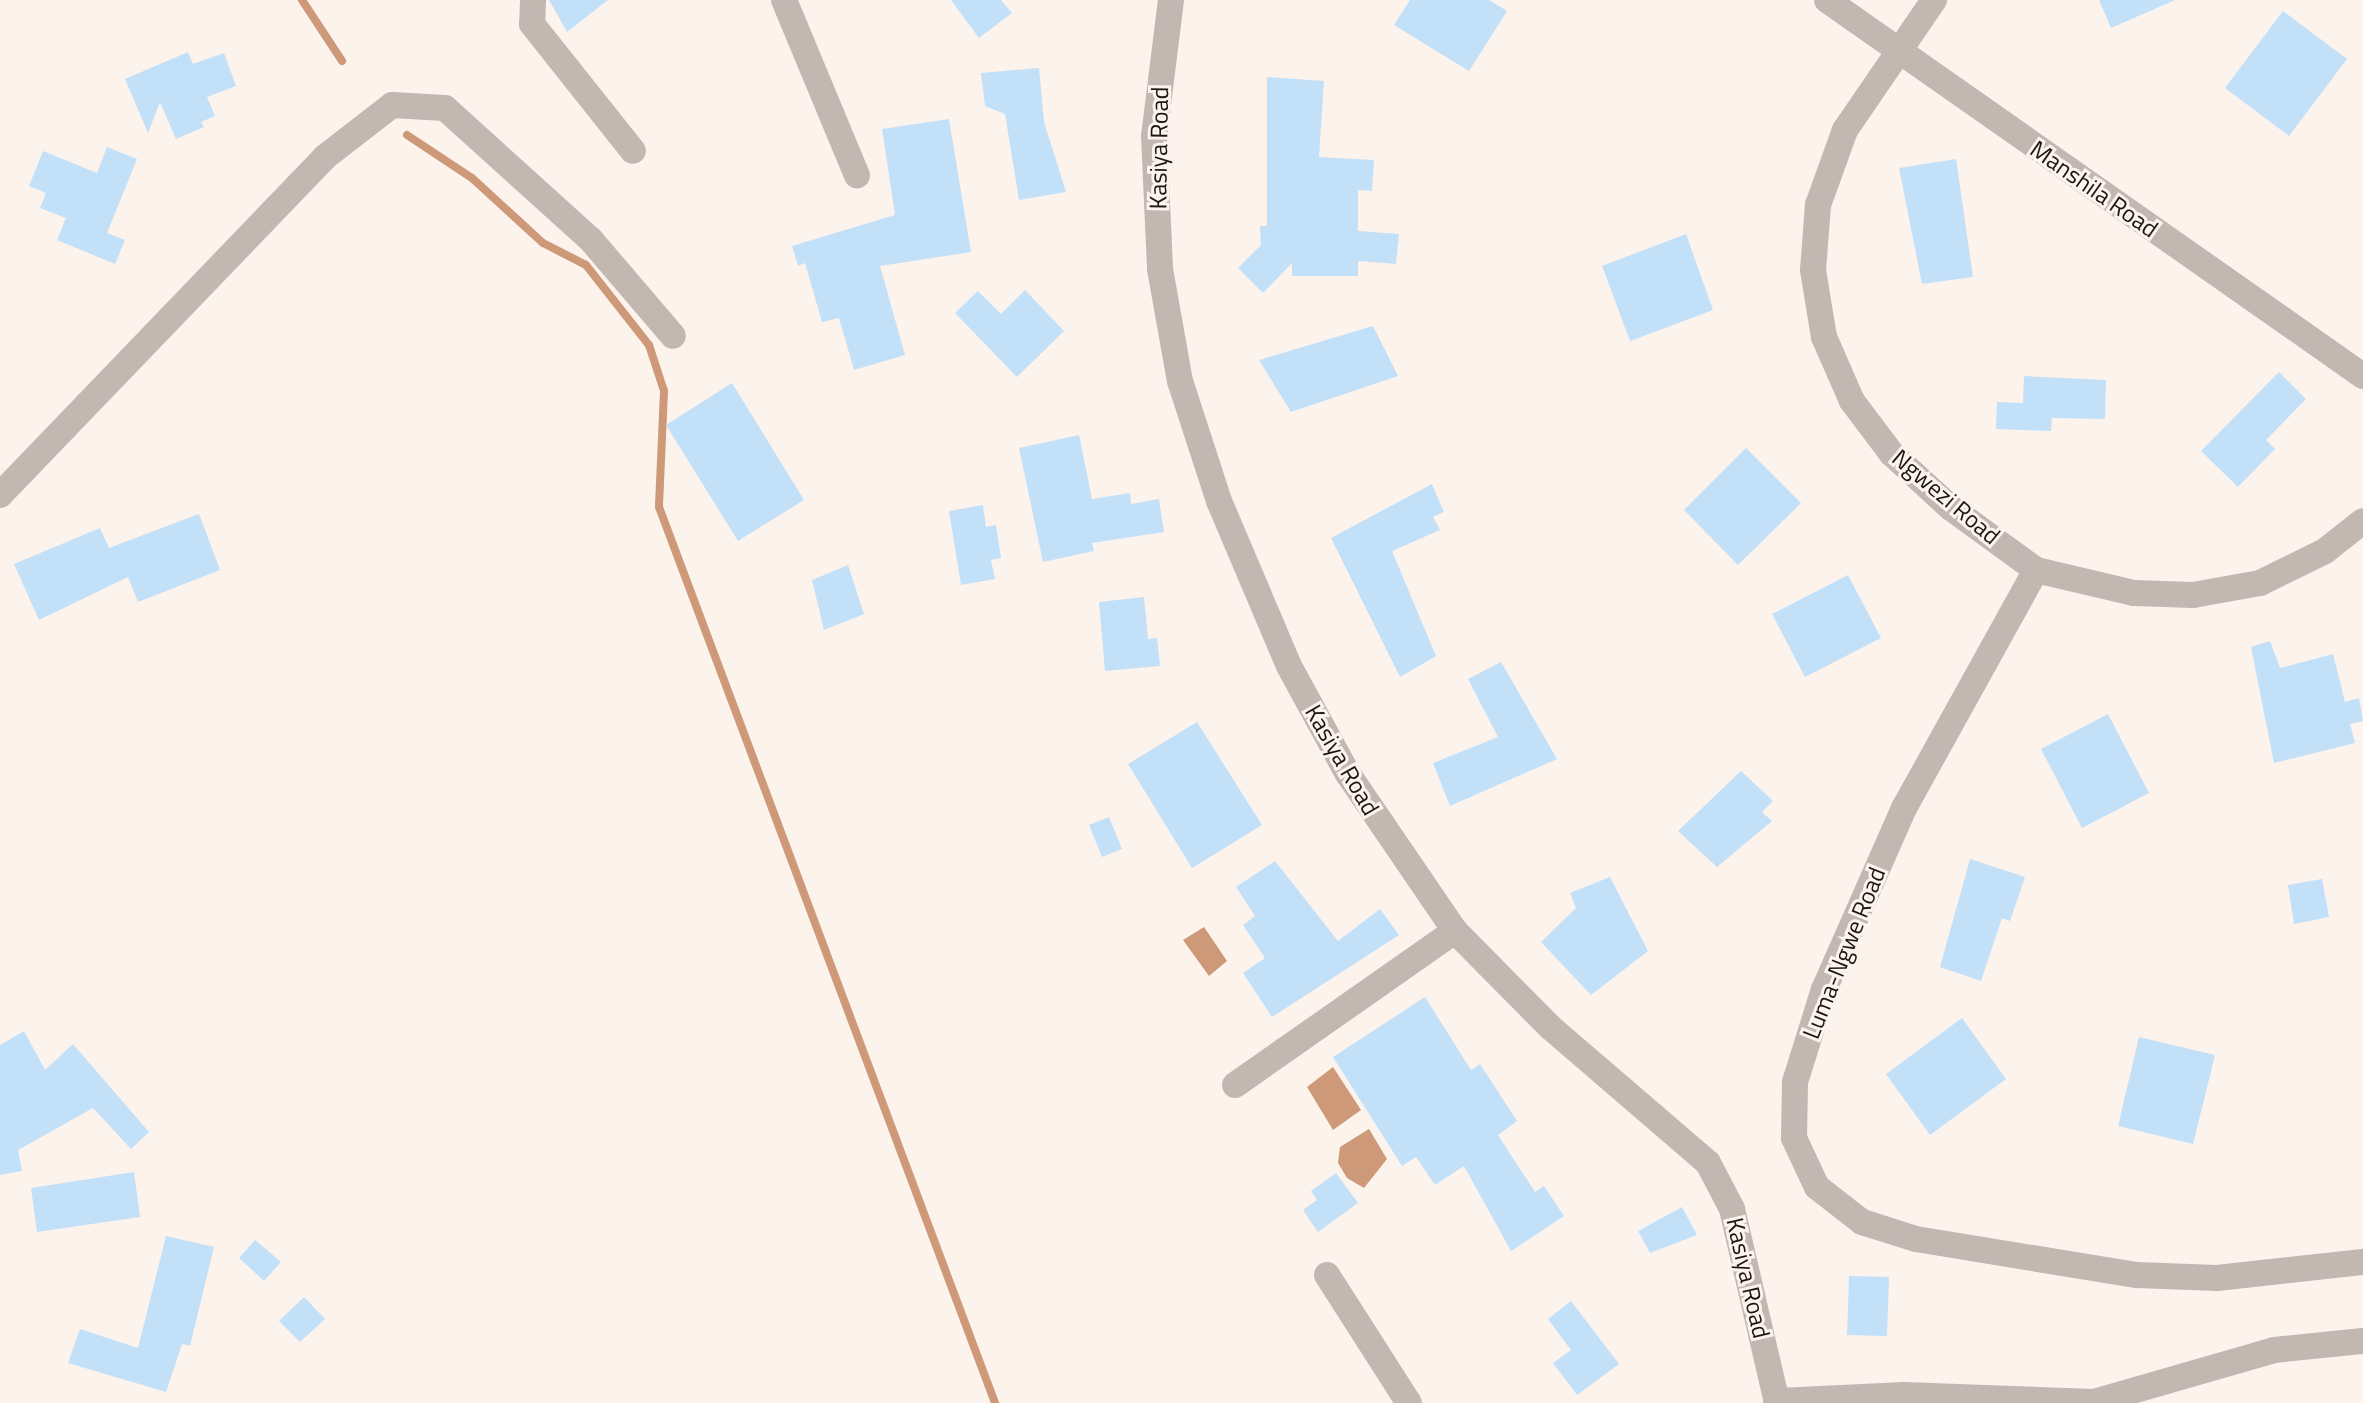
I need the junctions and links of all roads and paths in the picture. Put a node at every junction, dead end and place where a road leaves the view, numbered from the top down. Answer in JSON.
{"nodes":[{"id":1,"x":533,"y":0,"type":"edge"},
{"id":2,"x":784,"y":0,"type":"edge"},
{"id":3,"x":1171,"y":0,"type":"edge"},
{"id":4,"x":1827,"y":0,"type":"edge"},
{"id":5,"x":1934,"y":0,"type":"edge"},
{"id":6,"x":1897,"y":52,"type":"junction"},
{"id":7,"x":633,"y":151,"type":"dead end"},
{"id":8,"x":857,"y":175,"type":"dead end"},
{"id":9,"x":673,"y":336,"type":"dead end"},
{"id":10,"x":2363,"y":376,"type":"edge"},
{"id":11,"x":0,"y":495,"type":"edge"},
{"id":12,"x":2363,"y":521,"type":"edge"},
{"id":13,"x":2036,"y":570,"type":"junction"},
{"id":14,"x":1455,"y":931,"type":"junction"},
{"id":15,"x":1235,"y":1085,"type":"dead end"},
{"id":16,"x":2363,"y":1262,"type":"edge"},
{"id":17,"x":1327,"y":1275,"type":"dead end"},
{"id":18,"x":2363,"y":1341,"type":"edge"},
{"id":19,"x":1776,"y":1402,"type":"edge"},
{"id":20,"x":1409,"y":1403,"type":"edge"}],
"edges":[{"from":1,"to":7,"type":"street"},
{"from":2,"to":8,"type":"street"},
{"from":3,"to":14,"type":"street","name":"Kasiya Road"},
{"from":4,"to":6,"type":"street","name":"Manshila Road"},
{"from":5,"to":6,"type":"street","name":"Ngwezi Road"},
{"from":6,"to":10,"type":"street","name":"Manshila Road"},
{"from":6,"to":13,"type":"street","name":"Ngwezi Road"},
{"from":9,"to":11,"type":"street"},
{"from":12,"to":13,"type":"street","name":"Ngwezi Road"},
{"from":13,"to":16,"type":"street","name":"Luma-Ngwe Road"},
{"from":14,"to":15,"type":"street"},
{"from":14,"to":19,"type":"street","name":"Kasiya Road"},
{"from":17,"to":20,"type":"street"},
{"from":18,"to":19,"type":"street"}]}
